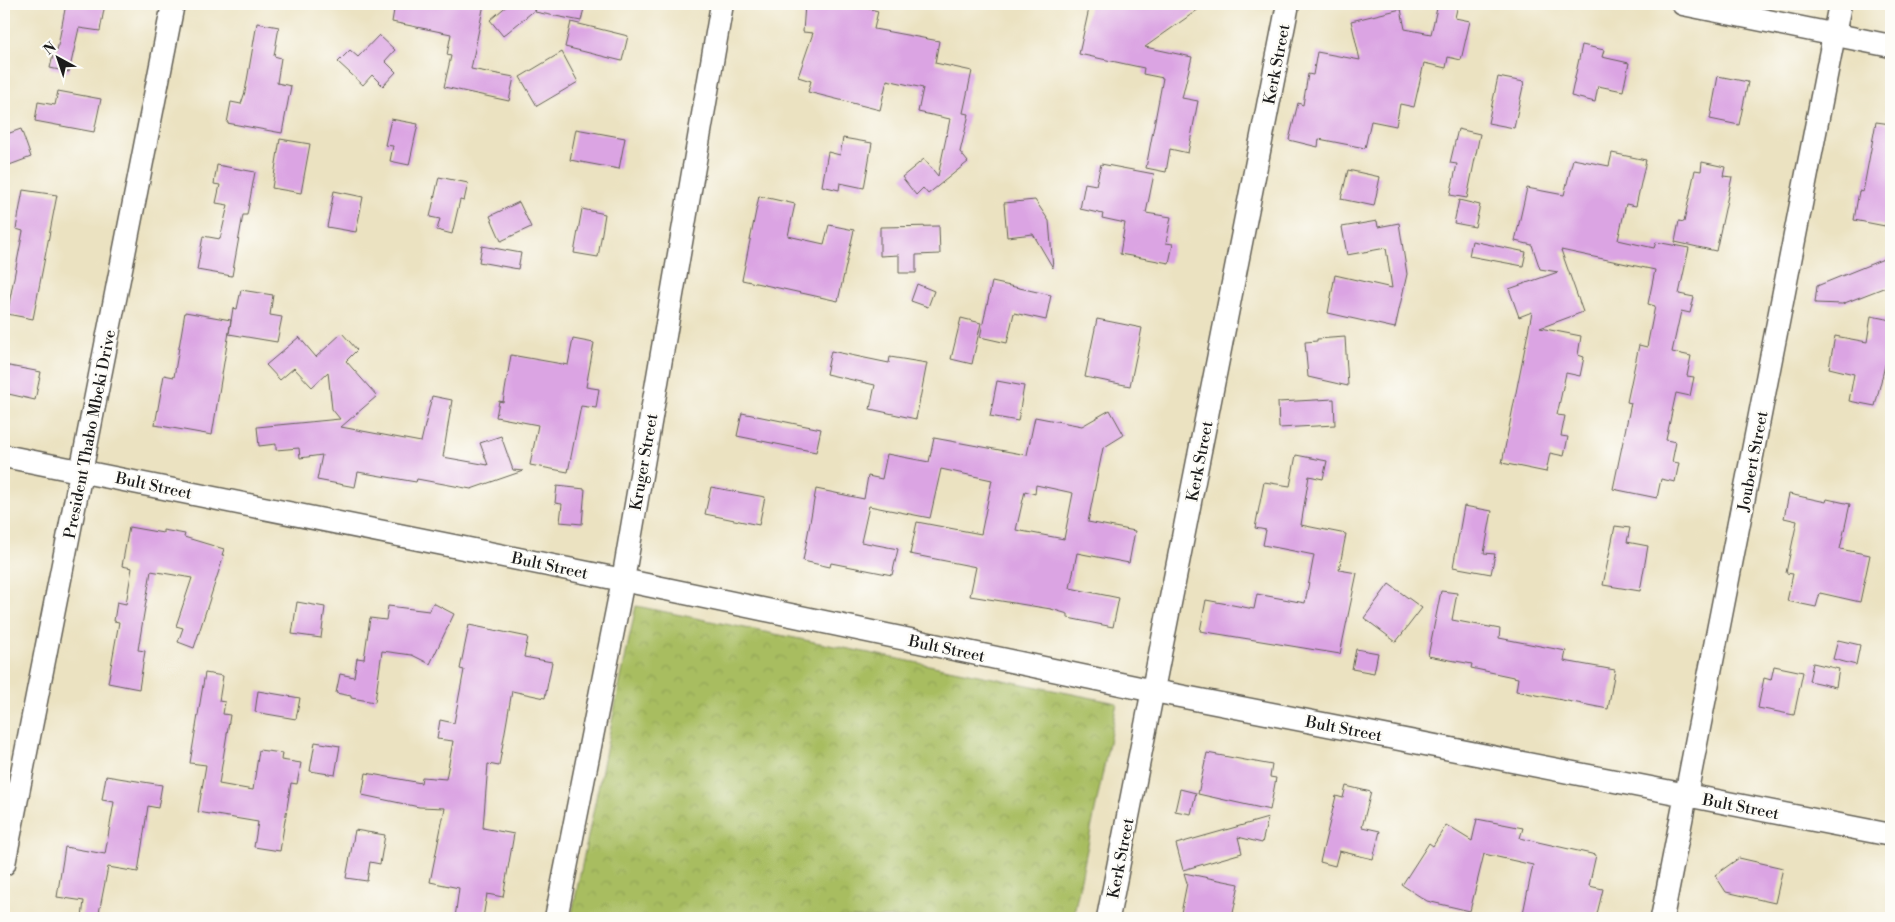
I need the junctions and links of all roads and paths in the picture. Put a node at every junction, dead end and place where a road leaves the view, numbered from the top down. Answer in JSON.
{"nodes":[{"id":1,"x":173,"y":4,"type":"edge"},
{"id":2,"x":722,"y":4,"type":"edge"},
{"id":3,"x":1288,"y":4,"type":"edge"},
{"id":4,"x":1683,"y":4,"type":"edge"},
{"id":5,"x":1840,"y":4,"type":"edge"},
{"id":6,"x":1834,"y":34,"type":"junction"},
{"id":7,"x":1891,"y":46,"type":"edge"},
{"id":8,"x":4,"y":456,"type":"edge"},
{"id":9,"x":82,"y":470,"type":"junction"},
{"id":10,"x":623,"y":580,"type":"junction"},
{"id":11,"x":1154,"y":691,"type":"junction"},
{"id":12,"x":1687,"y":796,"type":"junction"},
{"id":13,"x":1891,"y":835,"type":"edge"},
{"id":14,"x":4,"y":864,"type":"edge"},
{"id":15,"x":556,"y":918,"type":"edge"},
{"id":16,"x":1108,"y":918,"type":"edge"},
{"id":17,"x":1662,"y":918,"type":"edge"}],
"edges":[{"from":1,"to":9,"type":"street","name":"President Thabo Mbeki Drive"},
{"from":2,"to":10,"type":"street","name":"Kruger Street"},
{"from":3,"to":11,"type":"street","name":"Kerk Street"},
{"from":4,"to":6,"type":"street"},
{"from":5,"to":6,"type":"street","name":"Joubert Street"},
{"from":6,"to":7,"type":"street"},
{"from":6,"to":12,"type":"street","name":"Joubert Street"},
{"from":8,"to":9,"type":"street","name":"Bult Street"},
{"from":9,"to":10,"type":"street","name":"Bult Street"},
{"from":9,"to":14,"type":"street","name":"President Thabo Mbeki Drive"},
{"from":10,"to":11,"type":"street","name":"Bult Street"},
{"from":10,"to":15,"type":"street","name":"Kruger Street"},
{"from":11,"to":12,"type":"street","name":"Bult Street"},
{"from":11,"to":16,"type":"street","name":"Kerk Street"},
{"from":12,"to":13,"type":"street","name":"Bult Street"},
{"from":12,"to":17,"type":"street","name":"Joubert Street"}]}
